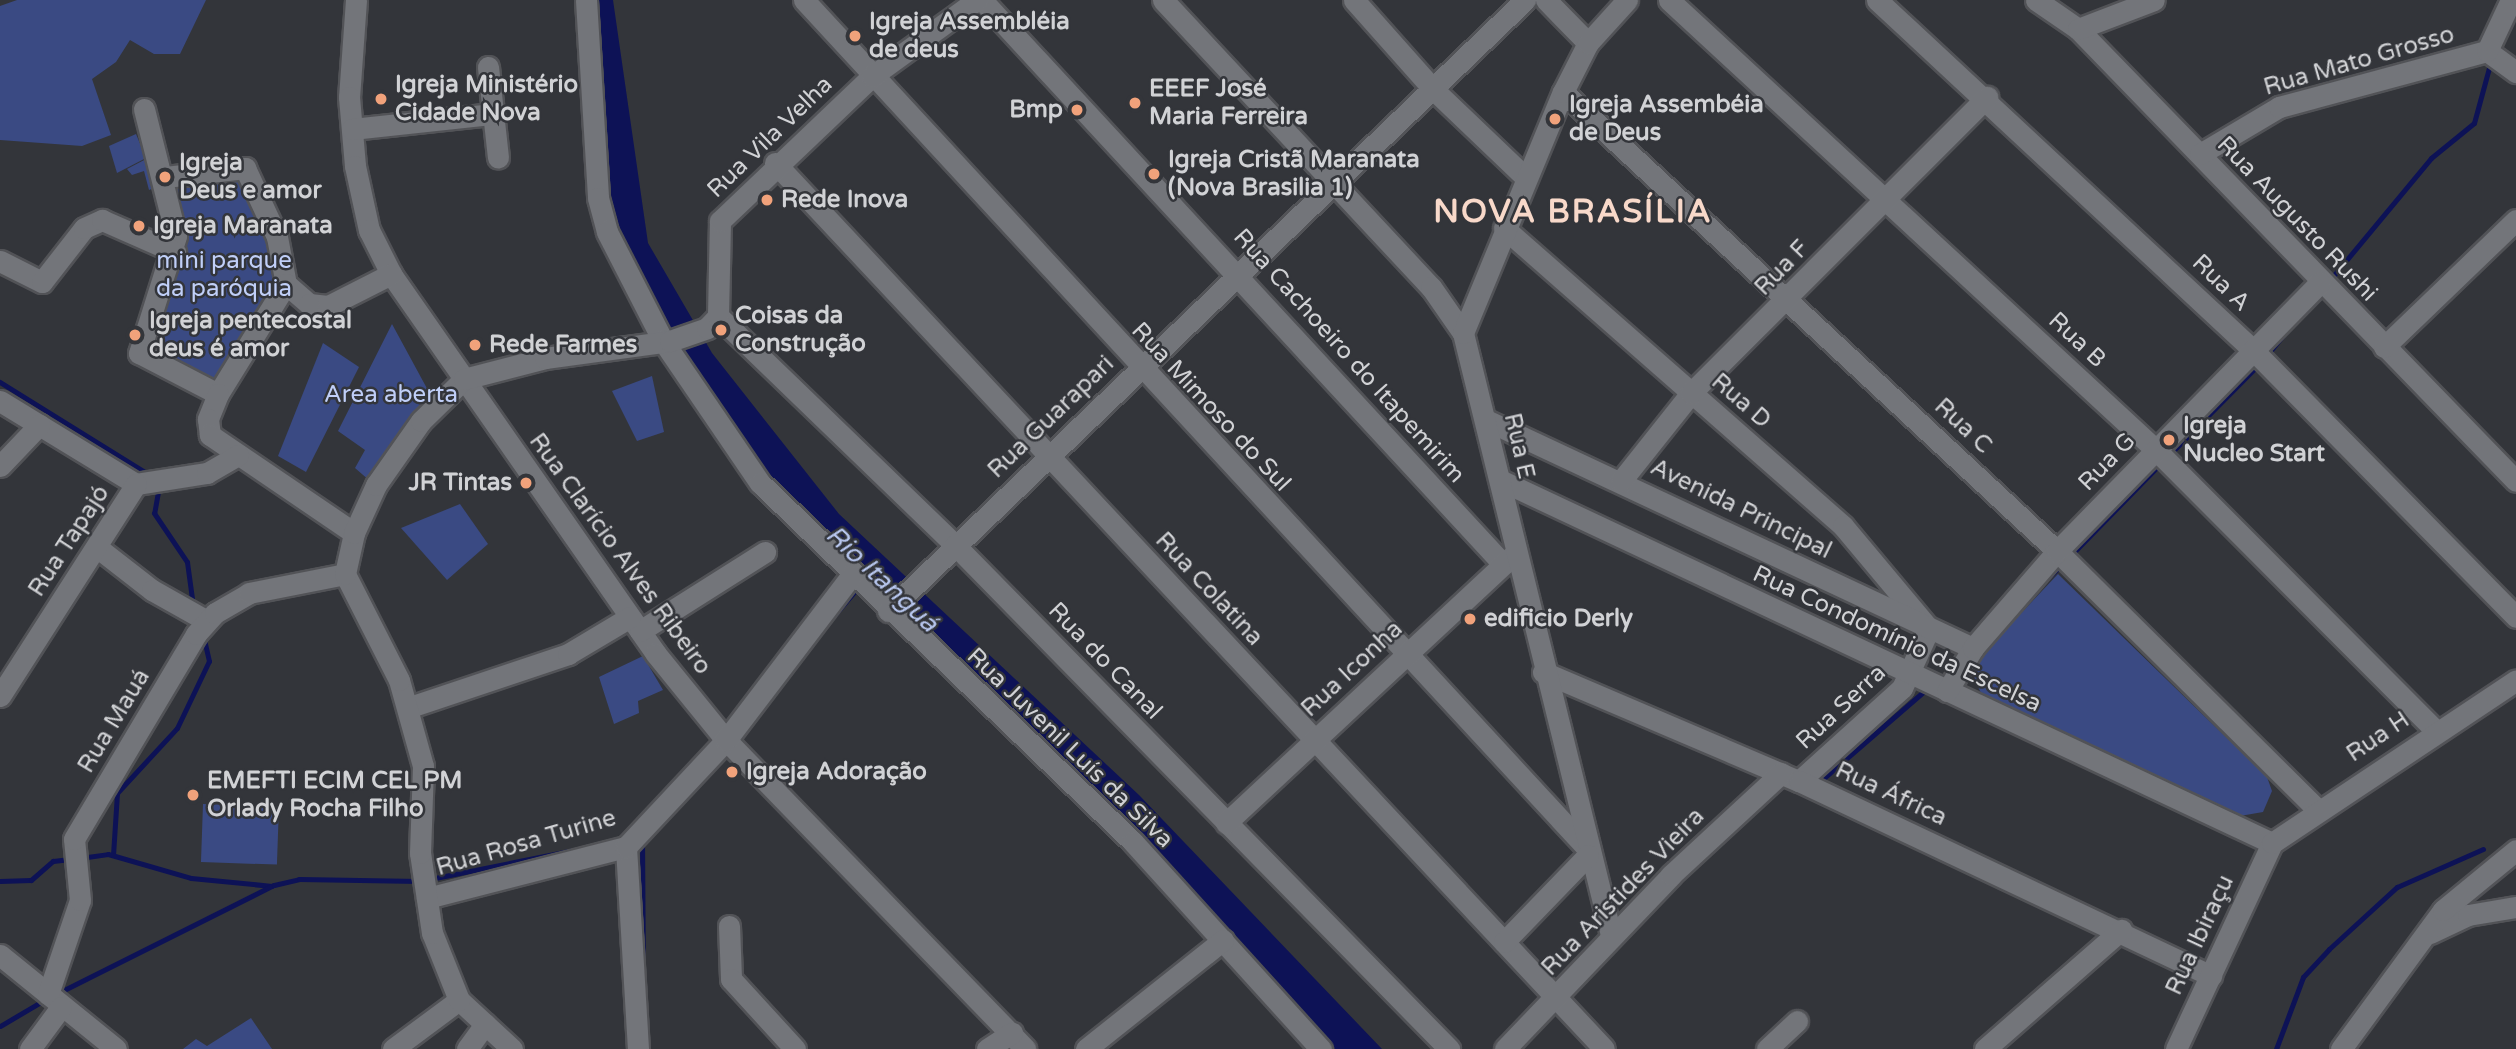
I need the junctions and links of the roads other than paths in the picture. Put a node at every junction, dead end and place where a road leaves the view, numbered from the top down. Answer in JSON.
{"nodes":[{"id":1,"x":356,"y":0,"type":"edge"},
{"id":2,"x":586,"y":0,"type":"edge"},
{"id":3,"x":804,"y":0,"type":"edge"},
{"id":4,"x":980,"y":0,"type":"edge"},
{"id":5,"x":1163,"y":0,"type":"edge"},
{"id":6,"x":1354,"y":0,"type":"edge"},
{"id":7,"x":1525,"y":0,"type":"edge"},
{"id":8,"x":1546,"y":0,"type":"edge"},
{"id":9,"x":1627,"y":0,"type":"edge"},
{"id":10,"x":1670,"y":0,"type":"edge"},
{"id":11,"x":1877,"y":0,"type":"edge"},
{"id":12,"x":2036,"y":0,"type":"edge"},
{"id":13,"x":2154,"y":0,"type":"edge"},
{"id":14,"x":2511,"y":0,"type":"edge"},
{"id":15,"x":2078,"y":29,"type":"junction"},
{"id":16,"x":1588,"y":43,"type":"junction"},
{"id":17,"x":2487,"y":51,"type":"junction"},
{"id":18,"x":488,"y":67,"type":"dead end"},
{"id":19,"x":2516,"y":72,"type":"edge"},
{"id":20,"x":872,"y":76,"type":"junction"},
{"id":21,"x":1434,"y":90,"type":"junction"},
{"id":22,"x":1563,"y":92,"type":"junction"},
{"id":23,"x":1987,"y":97,"type":"junction"},
{"id":24,"x":144,"y":109,"type":"dead end"},
{"id":25,"x":493,"y":114,"type":"junction"},
{"id":26,"x":352,"y":129,"type":"junction"},
{"id":27,"x":2200,"y":154,"type":"junction"},
{"id":28,"x":498,"y":157,"type":"dead end"},
{"id":29,"x":775,"y":163,"type":"junction"},
{"id":30,"x":165,"y":177,"type":"junction"},
{"id":31,"x":1526,"y":177,"type":"junction"},
{"id":32,"x":1335,"y":184,"type":"junction"},
{"id":33,"x":1885,"y":197,"type":"junction"},
{"id":34,"x":1504,"y":228,"type":"junction"},
{"id":35,"x":2513,"y":228,"type":"edge"},
{"id":36,"x":174,"y":252,"type":"junction"},
{"id":37,"x":0,"y":261,"type":"edge"},
{"id":38,"x":391,"y":274,"type":"junction"},
{"id":39,"x":1240,"y":274,"type":"junction"},
{"id":40,"x":2320,"y":282,"type":"junction"},
{"id":41,"x":286,"y":284,"type":"junction"},
{"id":42,"x":1791,"y":298,"type":"junction"},
{"id":43,"x":718,"y":316,"type":"junction"},
{"id":44,"x":1463,"y":333,"type":"junction"},
{"id":45,"x":667,"y":341,"type":"junction"},
{"id":46,"x":2384,"y":348,"type":"junction"},
{"id":47,"x":2253,"y":350,"type":"junction"},
{"id":48,"x":1140,"y":369,"type":"junction"},
{"id":49,"x":464,"y":379,"type":"junction"},
{"id":50,"x":1691,"y":393,"type":"junction"},
{"id":51,"x":218,"y":394,"type":"junction"},
{"id":52,"x":0,"y":401,"type":"edge"},
{"id":53,"x":1486,"y":420,"type":"junction"},
{"id":54,"x":39,"y":425,"type":"junction"},
{"id":55,"x":2156,"y":450,"type":"junction"},
{"id":56,"x":238,"y":456,"type":"junction"},
{"id":57,"x":1048,"y":456,"type":"junction"},
{"id":58,"x":0,"y":466,"type":"edge"},
{"id":59,"x":1500,"y":480,"type":"junction"},
{"id":60,"x":1621,"y":481,"type":"junction"},
{"id":61,"x":2516,"y":481,"type":"edge"},
{"id":62,"x":136,"y":484,"type":"junction"},
{"id":63,"x":354,"y":533,"type":"junction"},
{"id":64,"x":955,"y":545,"type":"junction"},
{"id":65,"x":98,"y":548,"type":"junction"},
{"id":66,"x":2057,"y":551,"type":"junction"},
{"id":67,"x":765,"y":552,"type":"dead end"},
{"id":68,"x":1509,"y":559,"type":"junction"},
{"id":69,"x":345,"y":574,"type":"junction"},
{"id":70,"x":851,"y":576,"type":"junction"},
{"id":71,"x":891,"y":607,"type":"junction"},
{"id":72,"x":2516,"y":617,"type":"edge"},
{"id":73,"x":207,"y":621,"type":"junction"},
{"id":74,"x":635,"y":624,"type":"junction"},
{"id":75,"x":1929,"y":629,"type":"junction"},
{"id":76,"x":1973,"y":648,"type":"junction"},
{"id":77,"x":1406,"y":654,"type":"junction"},
{"id":78,"x":1543,"y":671,"type":"junction"},
{"id":79,"x":1912,"y":676,"type":"junction"},
{"id":80,"x":2516,"y":680,"type":"edge"},
{"id":81,"x":1947,"y":691,"type":"junction"},
{"id":82,"x":0,"y":696,"type":"edge"},
{"id":83,"x":410,"y":707,"type":"junction"},
{"id":84,"x":2436,"y":731,"type":"junction"},
{"id":85,"x":726,"y":740,"type":"junction"},
{"id":86,"x":1315,"y":740,"type":"junction"},
{"id":87,"x":1790,"y":777,"type":"junction"},
{"id":88,"x":2317,"y":809,"type":"junction"},
{"id":89,"x":1226,"y":823,"type":"junction"},
{"id":90,"x":2272,"y":843,"type":"junction"},
{"id":91,"x":626,"y":846,"type":"junction"},
{"id":92,"x":1587,"y":850,"type":"junction"},
{"id":93,"x":2516,"y":850,"type":"edge"},
{"id":94,"x":427,"y":898,"type":"junction"},
{"id":95,"x":2516,"y":907,"type":"edge"},
{"id":96,"x":729,"y":926,"type":"dead end"},
{"id":97,"x":2121,"y":930,"type":"junction"},
{"id":98,"x":1611,"y":935,"type":"junction"},
{"id":99,"x":2422,"y":939,"type":"junction"},
{"id":100,"x":1223,"y":940,"type":"junction"},
{"id":101,"x":1504,"y":942,"type":"junction"},
{"id":102,"x":0,"y":955,"type":"edge"},
{"id":103,"x":2211,"y":976,"type":"junction"},
{"id":104,"x":1557,"y":997,"type":"junction"},
{"id":105,"x":54,"y":1000,"type":"junction"},
{"id":106,"x":458,"y":1000,"type":"junction"},
{"id":107,"x":1797,"y":1021,"type":"dead end"},
{"id":108,"x":485,"y":1024,"type":"junction"},
{"id":109,"x":1018,"y":1041,"type":"edge"},
{"id":110,"x":30,"y":1049,"type":"edge"},
{"id":111,"x":116,"y":1049,"type":"edge"},
{"id":112,"x":393,"y":1049,"type":"edge"},
{"id":113,"x":467,"y":1049,"type":"edge"},
{"id":114,"x":512,"y":1049,"type":"edge"},
{"id":115,"x":638,"y":1049,"type":"edge"},
{"id":116,"x":795,"y":1049,"type":"edge"},
{"id":117,"x":987,"y":1049,"type":"edge"},
{"id":118,"x":1086,"y":1049,"type":"edge"},
{"id":119,"x":1321,"y":1049,"type":"edge"},
{"id":120,"x":1449,"y":1049,"type":"edge"},
{"id":121,"x":1505,"y":1049,"type":"edge"},
{"id":122,"x":1604,"y":1049,"type":"edge"},
{"id":123,"x":1767,"y":1049,"type":"edge"},
{"id":124,"x":1984,"y":1049,"type":"edge"},
{"id":125,"x":2176,"y":1049,"type":"edge"},
{"id":126,"x":2341,"y":1049,"type":"edge"}],
"edges":[{"from":1,"to":26,"type":"street","name":"Rua Clarício Alves Ribeiro"},
{"from":2,"to":45,"type":"street","name":"Rua Juvenil Luís da Silva"},
{"from":3,"to":20,"type":"street","name":"Rua Mimoso do Sul"},
{"from":4,"to":20,"type":"street","name":"Rua Vila Velha"},
{"from":4,"to":39,"type":"street","name":"Rua Cachoeiro do Itapemirim"},
{"from":5,"to":32,"type":"street","name":"Rua E"},
{"from":6,"to":21,"type":"street"},
{"from":7,"to":21,"type":"street","name":"Rua Guarapari"},
{"from":8,"to":16,"type":"street"},
{"from":9,"to":16,"type":"street"},
{"from":10,"to":33,"type":"street","name":"Rua B"},
{"from":11,"to":23,"type":"street","name":"Rua A"},
{"from":12,"to":15,"type":"street","name":"Rua Augusto Rushi"},
{"from":13,"to":15,"type":"street"},
{"from":14,"to":17,"type":"street","name":"Rua Mato Grosso"},
{"from":15,"to":27,"type":"street","name":"Rua Augusto Rushi"},
{"from":16,"to":22,"type":"street"},
{"from":17,"to":19,"type":"street"},
{"from":17,"to":27,"type":"street","name":"Rua Mato Grosso"},
{"from":18,"to":25,"type":"street"},
{"from":20,"to":29,"type":"street","name":"Rua Vila Velha"},
{"from":20,"to":48,"type":"street","name":"Rua Mimoso do Sul"},
{"from":21,"to":31,"type":"street"},
{"from":21,"to":32,"type":"street","name":"Rua Guarapari"},
{"from":22,"to":31,"type":"street"},
{"from":22,"to":42,"type":"street","name":"Rua C"},
{"from":23,"to":33,"type":"street","name":"Rua F"},
{"from":23,"to":47,"type":"street","name":"Rua A"},
{"from":24,"to":30,"type":"street"},
{"from":25,"to":26,"type":"street"},
{"from":25,"to":28,"type":"street"},
{"from":26,"to":38,"type":"street","name":"Rua Clarício Alves Ribeiro"},
{"from":27,"to":40,"type":"street","name":"Rua Augusto Rushi"},
{"from":29,"to":43,"type":"street","name":"Rua Vila Velha"},
{"from":29,"to":57,"type":"street","name":"Rua Colatina"},
{"from":30,"to":36,"type":"street"},
{"from":30,"to":41,"type":"street"},
{"from":31,"to":34,"type":"street"},
{"from":32,"to":39,"type":"street","name":"Rua Guarapari"},
{"from":32,"to":44,"type":"street","name":"Rua E"},
{"from":33,"to":42,"type":"street","name":"Rua F"},
{"from":33,"to":55,"type":"street","name":"Rua B"},
{"from":34,"to":44,"type":"street"},
{"from":34,"to":50,"type":"street","name":"Rua D"},
{"from":35,"to":46,"type":"street"},
{"from":36,"to":37,"type":"street"},
{"from":36,"to":51,"type":"street"},
{"from":38,"to":41,"type":"street"},
{"from":38,"to":49,"type":"street","name":"Rua Clarício Alves Ribeiro"},
{"from":39,"to":48,"type":"street","name":"Rua Guarapari"},
{"from":39,"to":68,"type":"street","name":"Rua Cachoeiro do Itapemirim"},
{"from":40,"to":46,"type":"street","name":"Rua Augusto Rushi"},
{"from":40,"to":47,"type":"street","name":"Rua G"},
{"from":41,"to":51,"type":"street"},
{"from":42,"to":50,"type":"street","name":"Rua F"},
{"from":42,"to":66,"type":"street","name":"Rua C"},
{"from":43,"to":45,"type":"street"},
{"from":43,"to":64,"type":"street","name":"Rua do Canal"},
{"from":44,"to":53,"type":"street","name":"Rua E"},
{"from":45,"to":49,"type":"street"},
{"from":45,"to":70,"type":"street","name":"Rua Juvenil Luís da Silva"},
{"from":46,"to":61,"type":"street","name":"Rua Augusto Rushi"},
{"from":47,"to":55,"type":"street","name":"Rua G"},
{"from":47,"to":72,"type":"street","name":"Rua A"},
{"from":48,"to":57,"type":"street","name":"Rua Guarapari"},
{"from":48,"to":77,"type":"street","name":"Rua Mimoso do Sul"},
{"from":49,"to":63,"type":"street"},
{"from":49,"to":74,"type":"street","name":"Rua Clarício Alves Ribeiro"},
{"from":50,"to":60,"type":"street","name":"Rua F"},
{"from":50,"to":75,"type":"street","name":"Rua D"},
{"from":51,"to":56,"type":"street"},
{"from":52,"to":54,"type":"street"},
{"from":53,"to":59,"type":"street","name":"Rua E"},
{"from":53,"to":60,"type":"street","name":"Avenida Principal"},
{"from":54,"to":58,"type":"street"},
{"from":54,"to":62,"type":"street"},
{"from":55,"to":66,"type":"street","name":"Rua G"},
{"from":55,"to":84,"type":"street","name":"Rua B"},
{"from":56,"to":62,"type":"street"},
{"from":56,"to":63,"type":"street"},
{"from":57,"to":64,"type":"street","name":"Rua Guarapari"},
{"from":57,"to":86,"type":"street","name":"Rua Colatina"},
{"from":59,"to":68,"type":"street","name":"Rua E"},
{"from":59,"to":79,"type":"street","name":"Rua Condomínio da Escelsa"},
{"from":60,"to":75,"type":"street","name":"Avenida Principal"},
{"from":62,"to":65,"type":"street","name":"Rua Tapajó"},
{"from":63,"to":69,"type":"street"},
{"from":64,"to":71,"type":"street","name":"Rua Guarapari"},
{"from":64,"to":89,"type":"street","name":"Rua do Canal"},
{"from":65,"to":73,"type":"street"},
{"from":65,"to":82,"type":"street","name":"Rua Tapajó"},
{"from":66,"to":76,"type":"street","name":"Rua G"},
{"from":66,"to":88,"type":"street","name":"Rua C"},
{"from":67,"to":74,"type":"street"},
{"from":68,"to":77,"type":"street","name":"Rua Iconha"},
{"from":68,"to":78,"type":"street","name":"Rua E"},
{"from":69,"to":73,"type":"street","name":"Rua Mauá"},
{"from":69,"to":83,"type":"street"},
{"from":70,"to":71,"type":"street","name":"Rua Juvenil Luís da Silva"},
{"from":70,"to":85,"type":"street","name":"Rua Rosa Turine"},
{"from":71,"to":100,"type":"street","name":"Rua Juvenil Luís da Silva"},
{"from":73,"to":105,"type":"street","name":"Rua Mauá"},
{"from":74,"to":83,"type":"street"},
{"from":74,"to":85,"type":"street","name":"Rua Clarício Alves Ribeiro"},
{"from":75,"to":76,"type":"street","name":"Avenida Principal"},
{"from":75,"to":79,"type":"street","name":"Rua Serra"},
{"from":76,"to":81,"type":"street","name":"Rua G"},
{"from":77,"to":86,"type":"street","name":"Rua Iconha"},
{"from":77,"to":92,"type":"street","name":"Rua Mimoso do Sul"},
{"from":78,"to":87,"type":"street","name":"Rua África"},
{"from":78,"to":92,"type":"street","name":"Rua E"},
{"from":79,"to":81,"type":"street","name":"Rua Condomínio da Escelsa"},
{"from":79,"to":87,"type":"street","name":"Rua Serra"},
{"from":80,"to":84,"type":"street","name":"Rua H"},
{"from":81,"to":90,"type":"street","name":"Rua Condomínio da Escelsa"},
{"from":83,"to":94,"type":"street"},
{"from":84,"to":88,"type":"street","name":"Rua H"},
{"from":85,"to":91,"type":"street","name":"Rua Rosa Turine"},
{"from":85,"to":109,"type":"street","name":"Rua Clarício Alves Ribeiro"},
{"from":86,"to":89,"type":"street","name":"Rua Iconha"},
{"from":86,"to":101,"type":"street","name":"Rua Colatina"},
{"from":87,"to":97,"type":"street","name":"Rua África"},
{"from":87,"to":98,"type":"street","name":"Rua Aristides Vieira"},
{"from":88,"to":90,"type":"street","name":"Rua H"},
{"from":89,"to":120,"type":"street","name":"Rua do Canal"},
{"from":90,"to":103,"type":"street","name":"Rua Ibiraçu"},
{"from":91,"to":94,"type":"street","name":"Rua Rosa Turine"},
{"from":91,"to":115,"type":"street"},
{"from":92,"to":98,"type":"street","name":"Rua E"},
{"from":92,"to":101,"type":"street"},
{"from":93,"to":99,"type":"street"},
{"from":94,"to":106,"type":"street"},
{"from":95,"to":99,"type":"street"},
{"from":96,"to":116,"type":"street"},
{"from":97,"to":103,"type":"street","name":"Rua África"},
{"from":97,"to":124,"type":"street"},
{"from":98,"to":104,"type":"street","name":"Rua Aristides Vieira"},
{"from":99,"to":126,"type":"street"},
{"from":100,"to":118,"type":"street"},
{"from":100,"to":119,"type":"street","name":"Rua Juvenil Luís da Silva"},
{"from":101,"to":104,"type":"street","name":"Rua Colatina"},
{"from":102,"to":105,"type":"street"},
{"from":103,"to":125,"type":"street","name":"Rua Ibiraçu"},
{"from":104,"to":121,"type":"street","name":"Rua Aristides Vieira"},
{"from":104,"to":122,"type":"street","name":"Rua Colatina"},
{"from":105,"to":110,"type":"street","name":"Rua Mauá"},
{"from":105,"to":111,"type":"street"},
{"from":106,"to":108,"type":"street"},
{"from":106,"to":112,"type":"street"},
{"from":107,"to":123,"type":"street"},
{"from":108,"to":113,"type":"street"},
{"from":108,"to":114,"type":"street"},
{"from":109,"to":117,"type":"street"}]}
